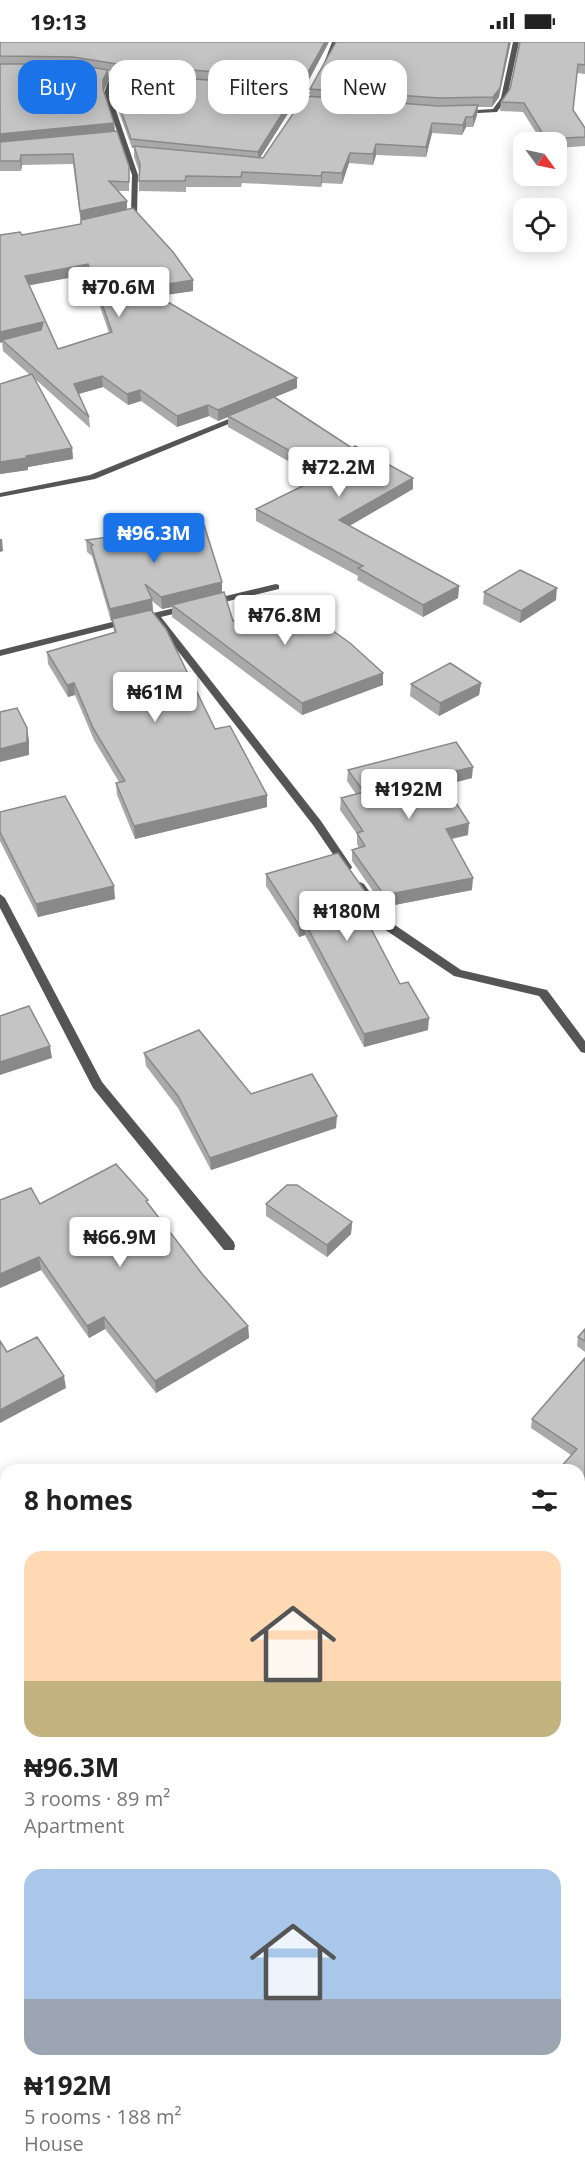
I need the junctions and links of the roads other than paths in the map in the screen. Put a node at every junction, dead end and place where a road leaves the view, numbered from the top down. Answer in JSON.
{"nodes":[{"id":1,"x":335,"y":42,"type":"edge"},
{"id":2,"x":516,"y":42,"type":"edge"},
{"id":3,"x":326,"y":60,"type":"edge"},
{"id":4,"x":312,"y":85,"type":"edge"},
{"id":5,"x":309,"y":91,"type":"edge"},
{"id":6,"x":457,"y":113,"type":"edge"},
{"id":7,"x":114,"y":114,"type":"edge"},
{"id":8,"x":121,"y":136,"type":"junction"},
{"id":9,"x":110,"y":137,"type":"edge"},
{"id":10,"x":127,"y":152,"type":"junction"},
{"id":11,"x":139,"y":153,"type":"edge"},
{"id":12,"x":109,"y":221,"type":"edge"},
{"id":13,"x":248,"y":415,"type":"edge"},
{"id":14,"x":0,"y":495,"type":"edge"},
{"id":15,"x":276,"y":587,"type":"dead end"},
{"id":16,"x":155,"y":615,"type":"junction"},
{"id":17,"x":0,"y":653,"type":"edge"},
{"id":18,"x":0,"y":898,"type":"edge"},
{"id":19,"x":585,"y":1048,"type":"edge"},
{"id":20,"x":229,"y":1246,"type":"dead end"}],
"edges":[{"from":1,"to":3,"type":"street"},
{"from":2,"to":6,"type":"street"},
{"from":4,"to":5,"type":"street"},
{"from":7,"to":8,"type":"street"},
{"from":8,"to":9,"type":"street"},
{"from":8,"to":10,"type":"street"},
{"from":10,"to":11,"type":"street"},
{"from":10,"to":12,"type":"street"},
{"from":13,"to":14,"type":"street"},
{"from":15,"to":16,"type":"street"},
{"from":16,"to":17,"type":"street"},
{"from":16,"to":19,"type":"street"},
{"from":18,"to":20,"type":"street"}]}
